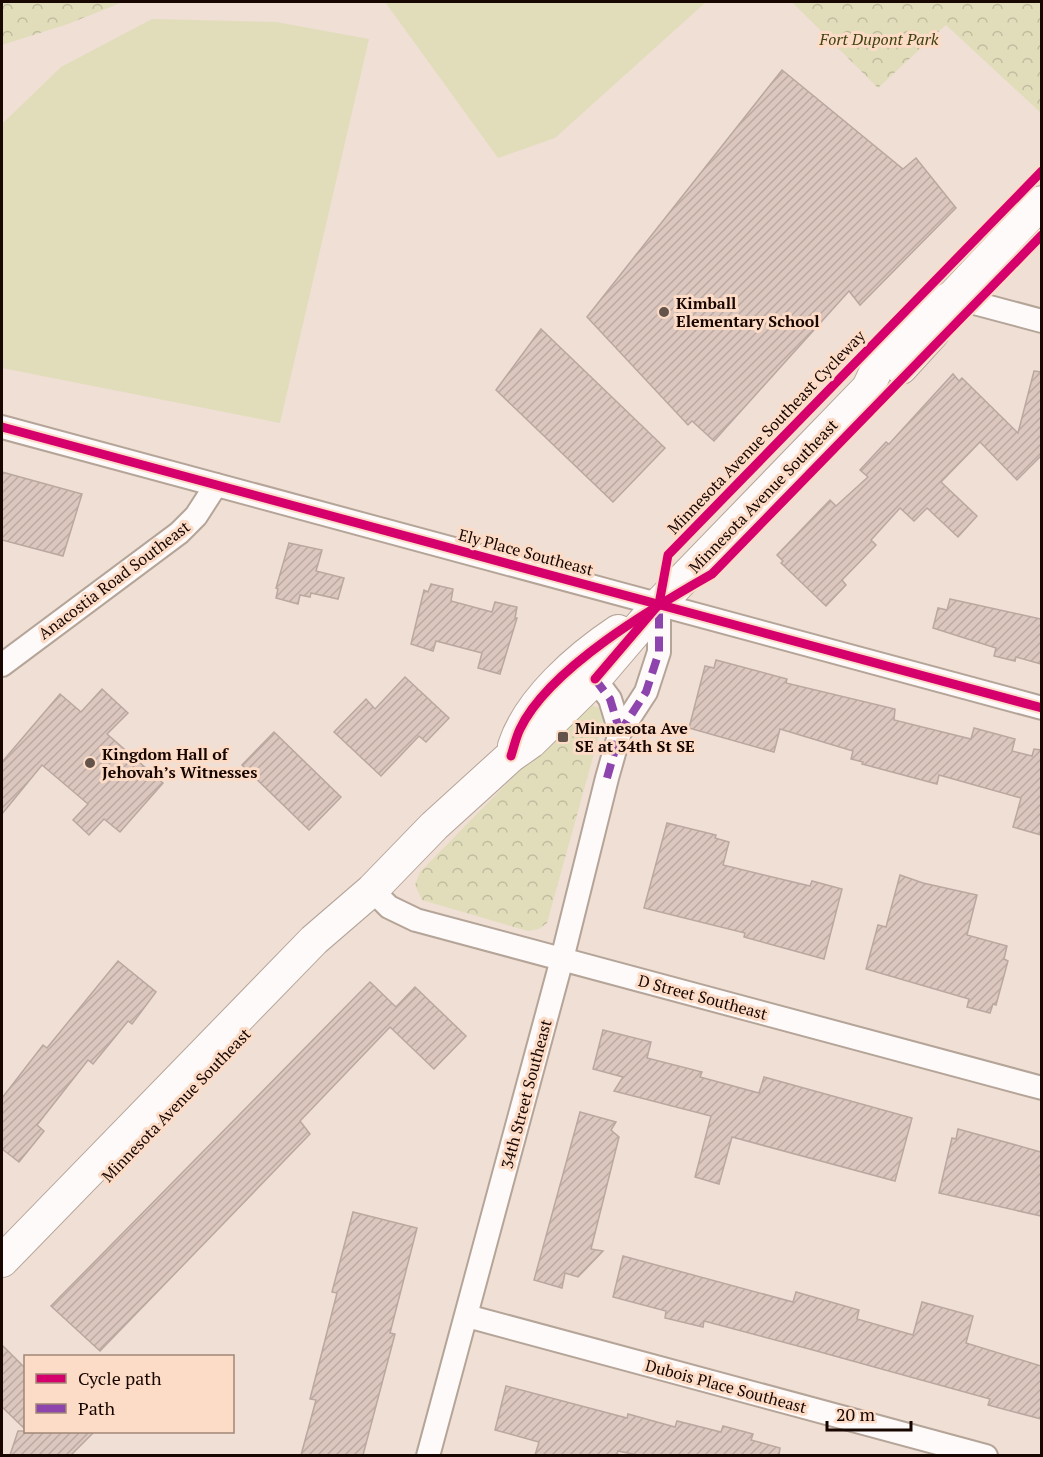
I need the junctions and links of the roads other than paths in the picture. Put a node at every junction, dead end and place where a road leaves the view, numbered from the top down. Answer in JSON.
{"nodes":[{"id":1,"x":1041,"y":202,"type":"edge"},
{"id":2,"x":952,"y":297,"type":"junction"},
{"id":3,"x":1041,"y":321,"type":"edge"},
{"id":4,"x":2,"y":427,"type":"edge"},
{"id":5,"x":216,"y":485,"type":"junction"},
{"id":6,"x":658,"y":604,"type":"junction"},
{"id":7,"x":2,"y":665,"type":"edge"},
{"id":8,"x":595,"y":679,"type":"junction"},
{"id":9,"x":1041,"y":708,"type":"edge"},
{"id":10,"x":620,"y":732,"type":"junction"},
{"id":11,"x":511,"y":756,"type":"junction"},
{"id":12,"x":372,"y":890,"type":"junction"},
{"id":13,"x":342,"y":918,"type":"junction"},
{"id":14,"x":562,"y":959,"type":"junction"},
{"id":15,"x":1041,"y":1088,"type":"edge"},
{"id":16,"x":2,"y":1261,"type":"edge"},
{"id":17,"x":2,"y":1286,"type":"edge"},
{"id":18,"x":467,"y":1316,"type":"junction"},
{"id":19,"x":428,"y":1455,"type":"edge"},
{"id":20,"x":986,"y":1455,"type":"edge"}],
"edges":[{"from":1,"to":2,"type":"main road","name":"Minnesota Avenue Southeast"},
{"from":2,"to":3,"type":"street"},
{"from":2,"to":6,"type":"main road","name":"Minnesota Avenue Southeast"},
{"from":4,"to":5,"type":"street","name":"Ely Place Southeast"},
{"from":5,"to":6,"type":"street","name":"Ely Place Southeast"},
{"from":5,"to":7,"type":"street","name":"Anacostia Road Southeast"},
{"from":6,"to":8,"type":"main road","name":"Minnesota Avenue Southeast"},
{"from":6,"to":9,"type":"street","name":"Ely Place Southeast"},
{"from":6,"to":10,"type":"street","name":"34th Street Southeast"},
{"from":6,"to":11,"type":"main road","name":"Minnesota Avenue Southeast"},
{"from":8,"to":10,"type":"street"},
{"from":8,"to":11,"type":"main road","name":"Minnesota Avenue Southeast"},
{"from":10,"to":14,"type":"street","name":"34th Street Southeast"},
{"from":11,"to":12,"type":"main road","name":"Minnesota Avenue Southeast"},
{"from":12,"to":13,"type":"main road","name":"Minnesota Avenue Southeast"},
{"from":12,"to":14,"type":"street","name":"D Street Southeast"},
{"from":13,"to":16,"type":"main road","name":"Minnesota Avenue Southeast"},
{"from":13,"to":17,"type":"main road","name":"Minnesota Avenue Southeast"},
{"from":14,"to":15,"type":"street","name":"D Street Southeast"},
{"from":14,"to":18,"type":"street","name":"34th Street Southeast"},
{"from":18,"to":19,"type":"street","name":"34th Street Southeast"},
{"from":18,"to":20,"type":"street","name":"Dubois Place Southeast"}]}
